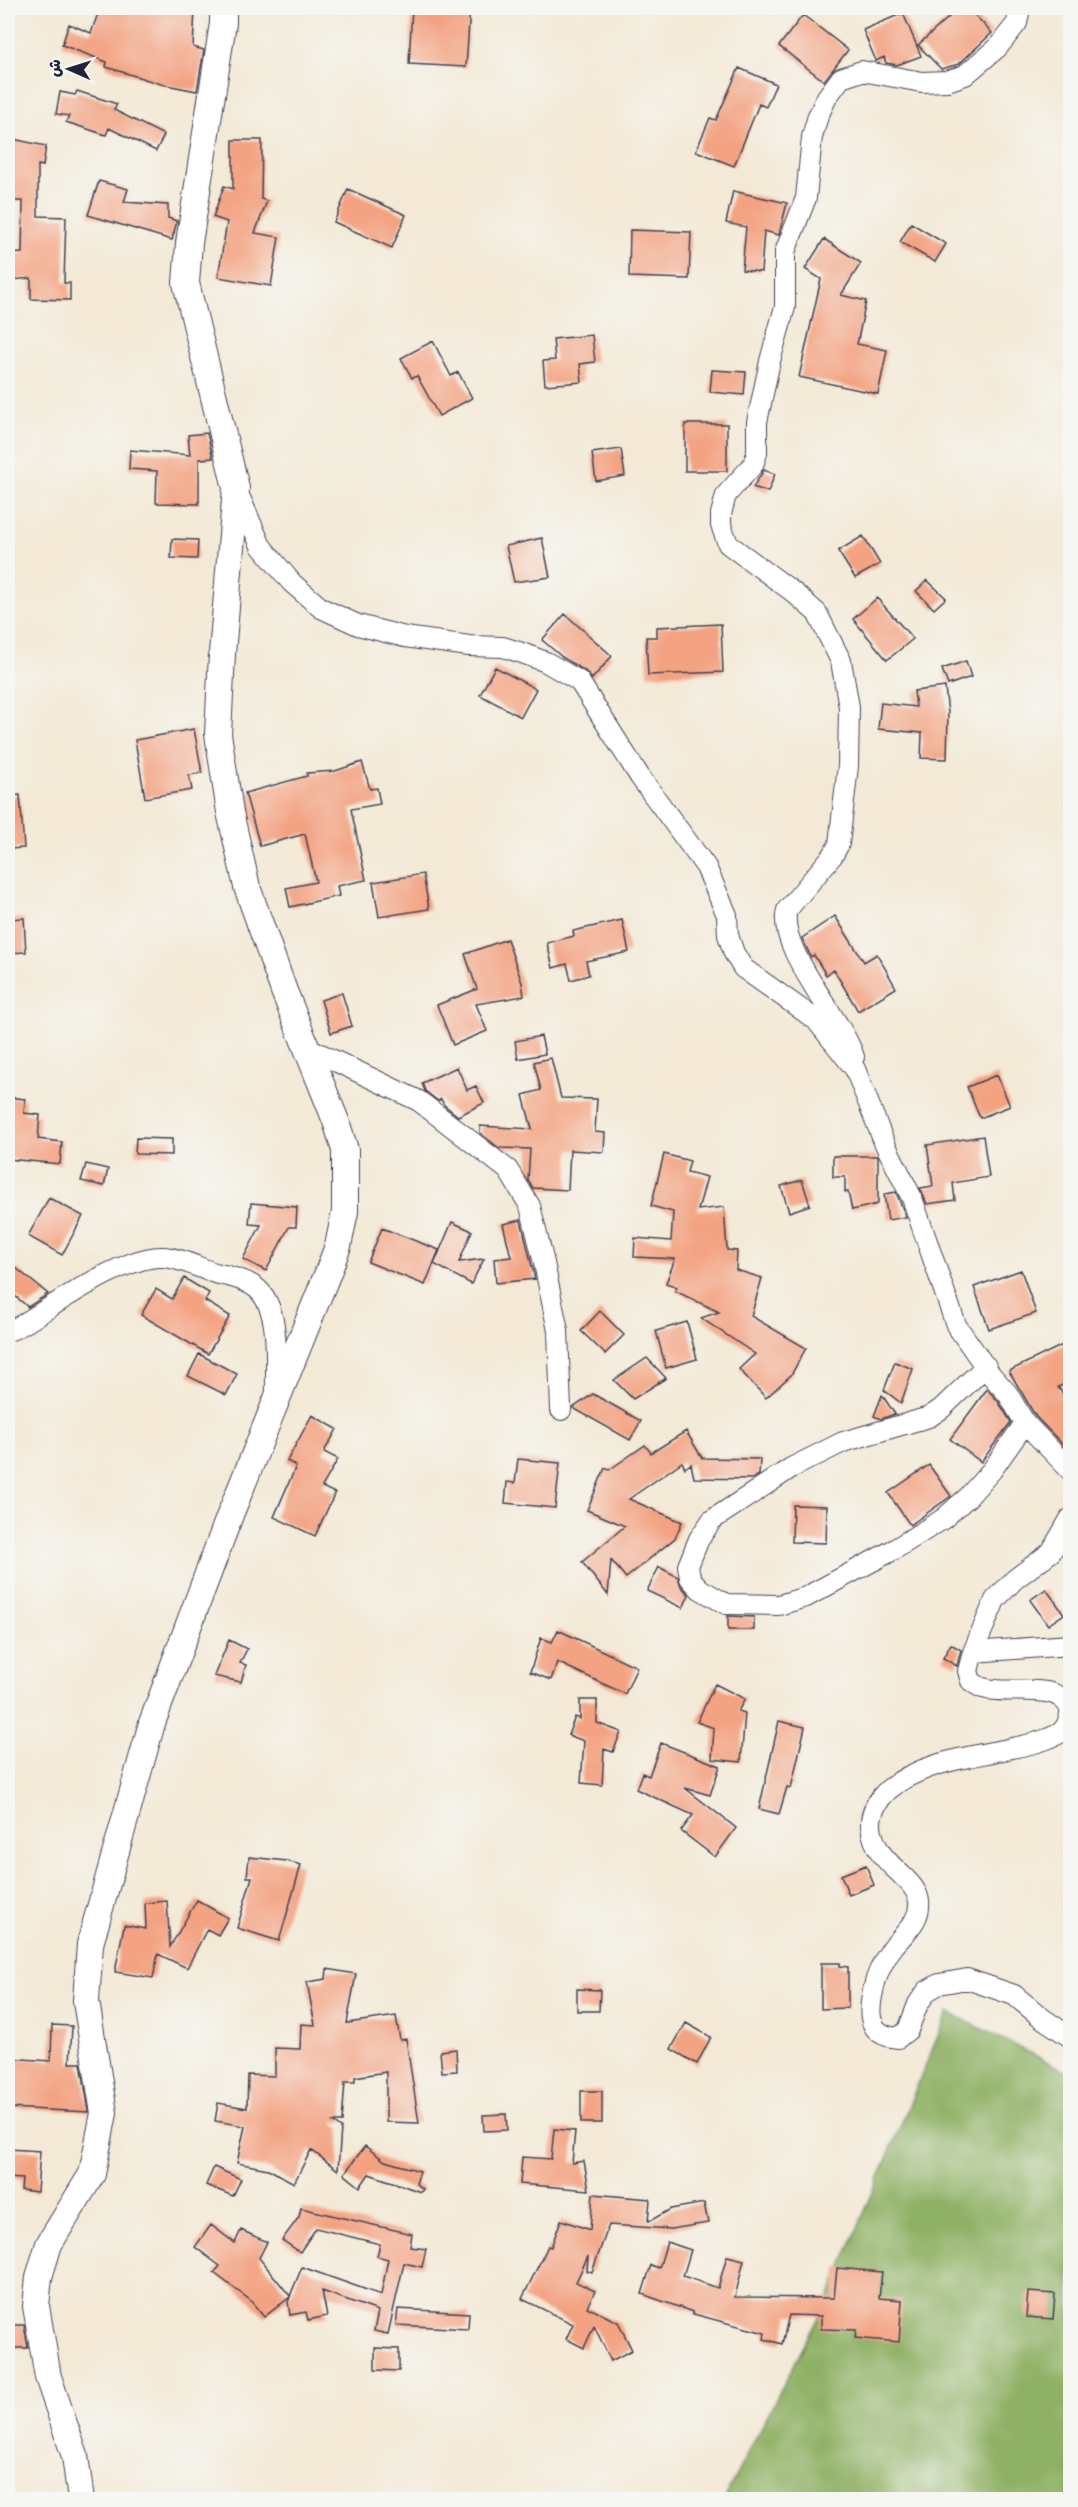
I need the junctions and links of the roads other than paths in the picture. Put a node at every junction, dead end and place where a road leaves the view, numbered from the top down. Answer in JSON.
{"nodes":[{"id":1,"x":223,"y":8,"type":"edge"},
{"id":2,"x":1020,"y":8,"type":"edge"},
{"id":3,"x":236,"y":488,"type":"junction"},
{"id":4,"x":306,"y":1047,"type":"junction"},
{"id":5,"x":855,"y":1069,"type":"junction"},
{"id":6,"x":8,"y":1331,"type":"edge"},
{"id":7,"x":986,"y":1366,"type":"junction"},
{"id":8,"x":276,"y":1400,"type":"junction"},
{"id":9,"x":561,"y":1410,"type":"dead end"},
{"id":10,"x":1025,"y":1423,"type":"junction"},
{"id":11,"x":1071,"y":1470,"type":"edge"},
{"id":12,"x":1071,"y":1518,"type":"edge"},
{"id":13,"x":1071,"y":1645,"type":"edge"},
{"id":14,"x":973,"y":1652,"type":"junction"},
{"id":15,"x":1071,"y":1712,"type":"edge"},
{"id":16,"x":1071,"y":2037,"type":"edge"},
{"id":17,"x":81,"y":2499,"type":"edge"}],
"edges":[{"from":1,"to":3,"type":"street"},
{"from":2,"to":5,"type":"street"},
{"from":3,"to":4,"type":"street"},
{"from":3,"to":5,"type":"street"},
{"from":4,"to":8,"type":"street"},
{"from":4,"to":9,"type":"street"},
{"from":5,"to":7,"type":"street"},
{"from":6,"to":8,"type":"street"},
{"from":7,"to":10,"type":"street"},
{"from":7,"to":10,"type":"street"},
{"from":8,"to":17,"type":"street"},
{"from":10,"to":11,"type":"street"},
{"from":12,"to":14,"type":"street"},
{"from":13,"to":14,"type":"street"},
{"from":14,"to":15,"type":"street"},
{"from":15,"to":16,"type":"street"}]}
